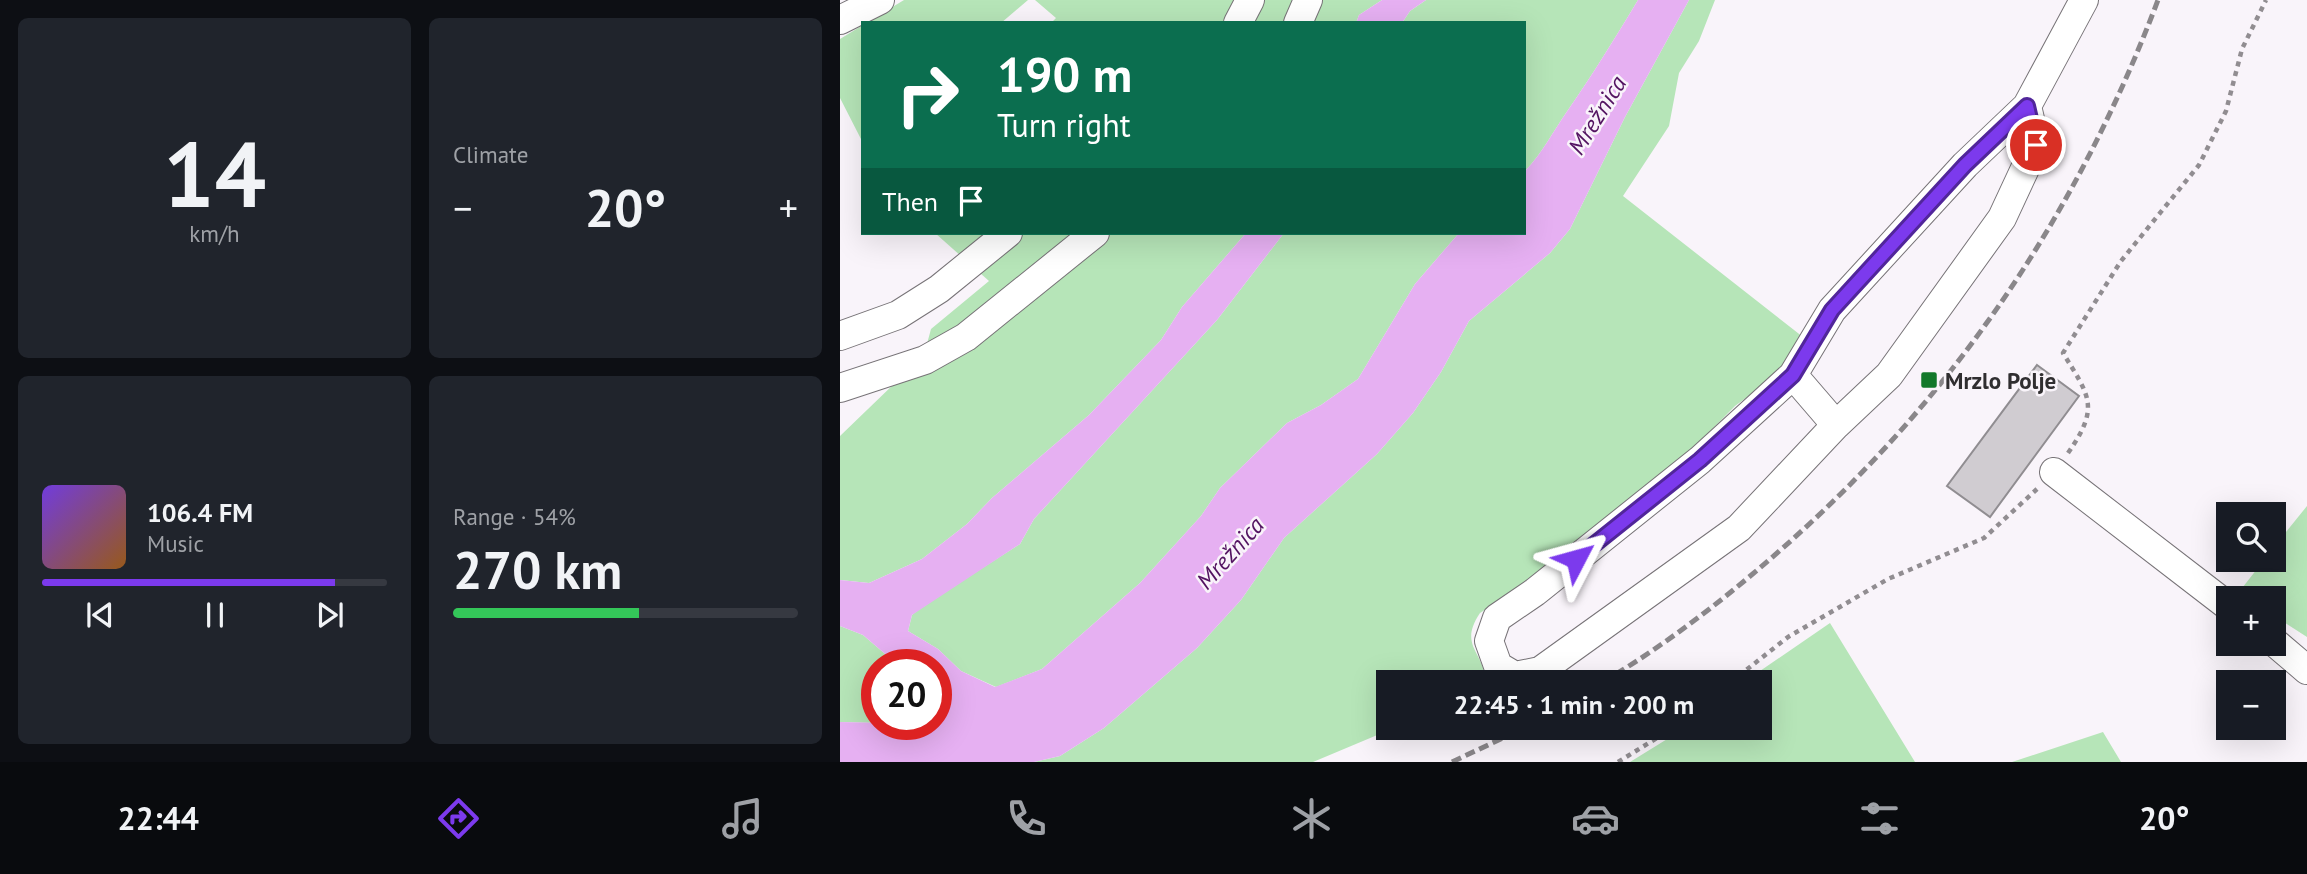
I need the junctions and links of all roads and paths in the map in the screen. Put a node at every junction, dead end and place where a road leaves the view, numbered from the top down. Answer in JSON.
{"nodes":[{"id":1,"x":880,"y":0,"type":"edge"},
{"id":2,"x":1250,"y":0,"type":"edge"},
{"id":3,"x":1308,"y":0,"type":"edge"},
{"id":4,"x":2084,"y":0,"type":"edge"},
{"id":5,"x":2266,"y":0,"type":"edge"},
{"id":6,"x":840,"y":20,"type":"edge"},
{"id":7,"x":1239,"y":21,"type":"edge"},
{"id":8,"x":1299,"y":21,"type":"edge"},
{"id":9,"x":2027,"y":106,"type":"junction"},
{"id":10,"x":1006,"y":235,"type":"edge"},
{"id":11,"x":1093,"y":235,"type":"edge"},
{"id":12,"x":840,"y":336,"type":"edge"},
{"id":13,"x":1793,"y":375,"type":"junction"},
{"id":14,"x":840,"y":388,"type":"edge"},
{"id":15,"x":1836,"y":425,"type":"junction"},
{"id":16,"x":2054,"y":472,"type":"junction"},
{"id":17,"x":2216,"y":597,"type":"edge"},
{"id":18,"x":2286,"y":652,"type":"edge"},
{"id":19,"x":1746,"y":670,"type":"edge"},
{"id":20,"x":2307,"y":670,"type":"edge"},
{"id":21,"x":1654,"y":740,"type":"edge"},
{"id":22,"x":1618,"y":762,"type":"edge"}],
"edges":[{"from":1,"to":6,"type":"street"},
{"from":2,"to":7,"type":"street"},
{"from":3,"to":8,"type":"street"},
{"from":4,"to":9,"type":"street"},
{"from":5,"to":16,"type":"path"},
{"from":9,"to":13,"type":"street"},
{"from":9,"to":15,"type":"street"},
{"from":10,"to":12,"type":"street"},
{"from":11,"to":14,"type":"street"},
{"from":13,"to":15,"type":"street"},
{"from":13,"to":15,"type":"street"},
{"from":16,"to":17,"type":"street"},
{"from":16,"to":19,"type":"path"},
{"from":18,"to":20,"type":"street"},
{"from":21,"to":22,"type":"path"}]}
